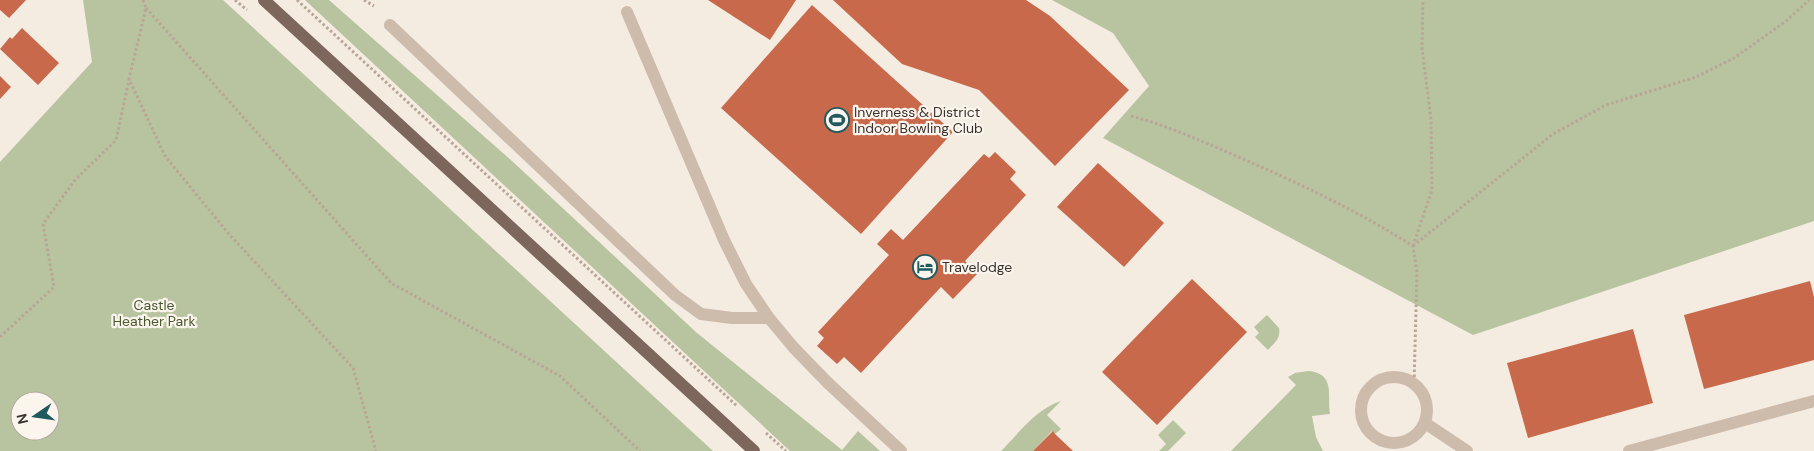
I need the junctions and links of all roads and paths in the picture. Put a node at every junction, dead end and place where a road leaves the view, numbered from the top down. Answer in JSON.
{"nodes":[{"id":1,"x":142,"y":0,"type":"edge"},
{"id":2,"x":264,"y":0,"type":"edge"},
{"id":3,"x":297,"y":0,"type":"edge"},
{"id":4,"x":364,"y":0,"type":"edge"},
{"id":5,"x":1423,"y":0,"type":"edge"},
{"id":6,"x":1809,"y":0,"type":"edge"},
{"id":7,"x":374,"y":6,"type":"dead end"},
{"id":8,"x":146,"y":8,"type":"junction"},
{"id":9,"x":627,"y":12,"type":"dead end"},
{"id":10,"x":390,"y":25,"type":"dead end"},
{"id":11,"x":129,"y":79,"type":"junction"},
{"id":12,"x":1132,"y":116,"type":"dead end"},
{"id":13,"x":1413,"y":246,"type":"junction"},
{"id":14,"x":769,"y":318,"type":"junction"},
{"id":15,"x":0,"y":338,"type":"edge"},
{"id":16,"x":1414,"y":384,"type":"junction"},
{"id":17,"x":1814,"y":401,"type":"edge"},
{"id":18,"x":742,"y":411,"type":"dead end"},
{"id":19,"x":1425,"y":422,"type":"junction"},
{"id":20,"x":764,"y":431,"type":"dead end"},
{"id":21,"x":1398,"y":447,"type":"edge"},
{"id":22,"x":376,"y":451,"type":"edge"},
{"id":23,"x":640,"y":451,"type":"edge"},
{"id":24,"x":754,"y":451,"type":"edge"},
{"id":25,"x":786,"y":451,"type":"edge"},
{"id":26,"x":901,"y":451,"type":"edge"},
{"id":27,"x":1467,"y":451,"type":"edge"},
{"id":28,"x":1630,"y":451,"type":"edge"}],
"edges":[{"from":1,"to":8,"type":"path"},
{"from":2,"to":24,"type":"main road"},
{"from":3,"to":18,"type":"path"},
{"from":4,"to":7,"type":"path"},
{"from":5,"to":13,"type":"path"},
{"from":6,"to":13,"type":"path"},
{"from":8,"to":11,"type":"path"},
{"from":8,"to":23,"type":"path"},
{"from":9,"to":14,"type":"street"},
{"from":10,"to":14,"type":"street"},
{"from":11,"to":15,"type":"path"},
{"from":11,"to":22,"type":"path"},
{"from":12,"to":13,"type":"path"},
{"from":13,"to":16,"type":"path"},
{"from":14,"to":26,"type":"street"},
{"from":16,"to":19,"type":"street"},
{"from":16,"to":21,"type":"street"},
{"from":17,"to":28,"type":"street"},
{"from":19,"to":21,"type":"street"},
{"from":19,"to":27,"type":"street"},
{"from":20,"to":25,"type":"path"}]}
